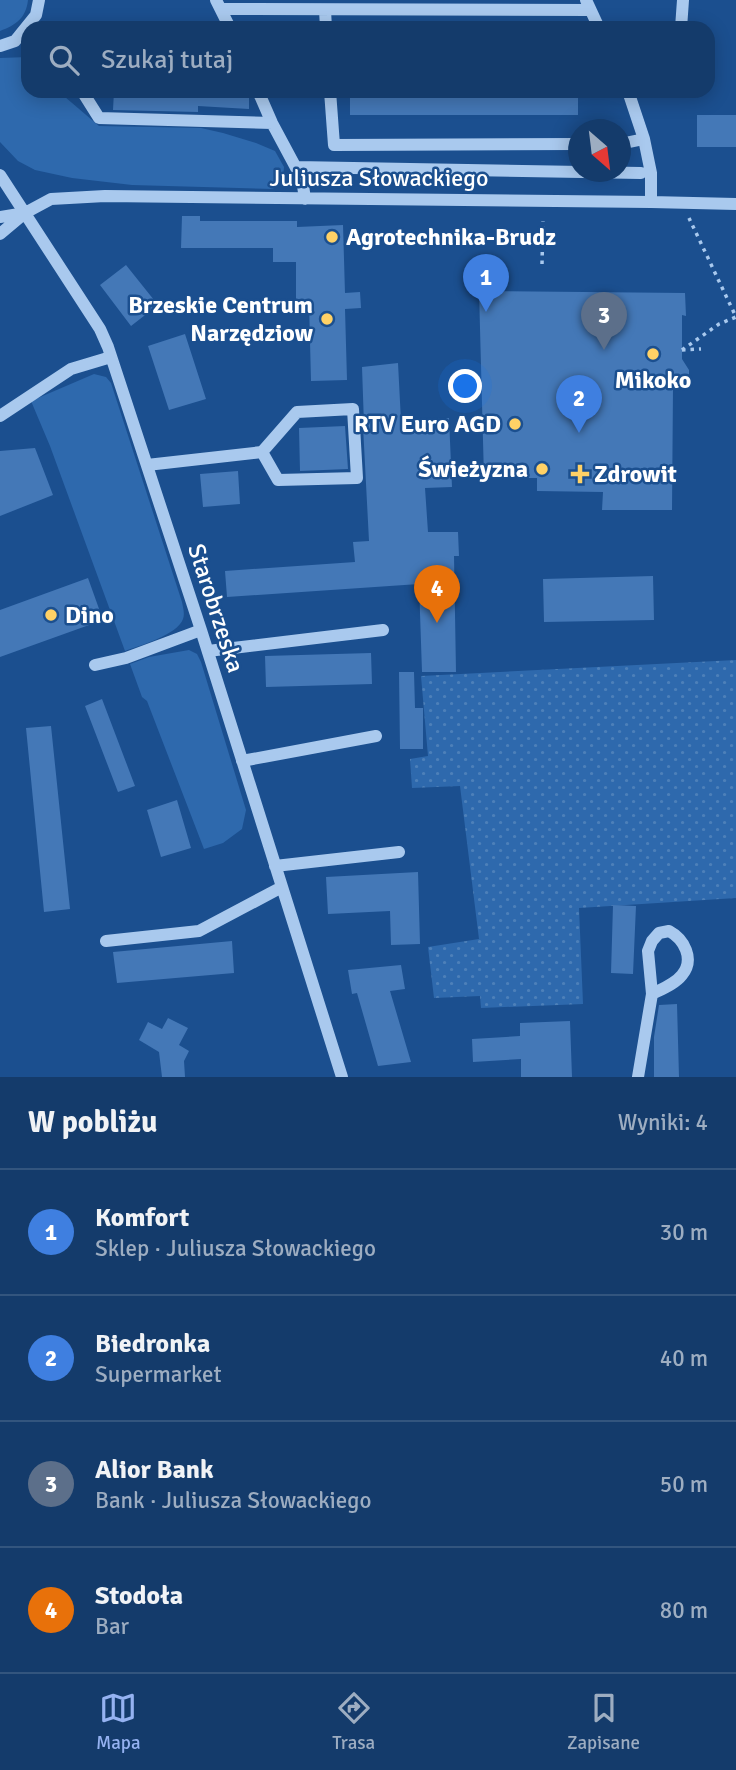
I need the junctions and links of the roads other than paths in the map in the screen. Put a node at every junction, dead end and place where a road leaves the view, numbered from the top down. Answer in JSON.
{"nodes":[{"id":1,"x":39,"y":0,"type":"edge"},
{"id":2,"x":683,"y":0,"type":"edge"},
{"id":3,"x":219,"y":5,"type":"edge"},
{"id":4,"x":588,"y":5,"type":"edge"},
{"id":5,"x":325,"y":10,"type":"junction"},
{"id":6,"x":31,"y":21,"type":"edge"},
{"id":7,"x":227,"y":21,"type":"edge"},
{"id":8,"x":326,"y":21,"type":"edge"},
{"id":9,"x":596,"y":21,"type":"edge"},
{"id":10,"x":682,"y":21,"type":"edge"},
{"id":11,"x":21,"y":34,"type":"edge"},
{"id":12,"x":15,"y":41,"type":"junction"},
{"id":13,"x":21,"y":45,"type":"edge"},
{"id":14,"x":0,"y":46,"type":"edge"},
{"id":15,"x":86,"y":98,"type":"edge"},
{"id":16,"x":261,"y":98,"type":"edge"},
{"id":17,"x":331,"y":98,"type":"edge"},
{"id":18,"x":630,"y":98,"type":"edge"},
{"id":19,"x":272,"y":123,"type":"junction"},
{"id":20,"x":644,"y":139,"type":"junction"},
{"id":21,"x":631,"y":142,"type":"edge"},
{"id":22,"x":568,"y":144,"type":"edge"},
{"id":23,"x":296,"y":167,"type":"junction"},
{"id":24,"x":641,"y":173,"type":"dead end"},
{"id":25,"x":0,"y":175,"type":"edge"},
{"id":26,"x":305,"y":199,"type":"junction"},
{"id":27,"x":651,"y":202,"type":"junction"},
{"id":28,"x":736,"y":204,"type":"edge"},
{"id":29,"x":25,"y":213,"type":"junction"},
{"id":30,"x":0,"y":216,"type":"edge"},
{"id":31,"x":0,"y":234,"type":"edge"},
{"id":32,"x":111,"y":357,"type":"junction"},
{"id":33,"x":0,"y":416,"type":"edge"},
{"id":34,"x":262,"y":452,"type":"junction"},
{"id":35,"x":147,"y":465,"type":"junction"},
{"id":36,"x":201,"y":630,"type":"junction"},
{"id":37,"x":383,"y":630,"type":"dead end"},
{"id":38,"x":208,"y":651,"type":"junction"},
{"id":39,"x":95,"y":665,"type":"dead end"},
{"id":40,"x":376,"y":736,"type":"dead end"},
{"id":41,"x":242,"y":761,"type":"junction"},
{"id":42,"x":399,"y":852,"type":"dead end"},
{"id":43,"x":275,"y":866,"type":"junction"},
{"id":44,"x":282,"y":887,"type":"junction"},
{"id":45,"x":106,"y":941,"type":"dead end"},
{"id":46,"x":652,"y":994,"type":"junction"},
{"id":47,"x":342,"y":1077,"type":"edge"},
{"id":48,"x":638,"y":1077,"type":"edge"}],
"edges":[{"from":1,"to":6,"type":"street"},
{"from":2,"to":10,"type":"street"},
{"from":3,"to":5,"type":"street"},
{"from":3,"to":7,"type":"street"},
{"from":4,"to":5,"type":"street"},
{"from":4,"to":9,"type":"street"},
{"from":5,"to":8,"type":"street"},
{"from":11,"to":12,"type":"street"},
{"from":12,"to":13,"type":"street"},
{"from":12,"to":14,"type":"street"},
{"from":15,"to":19,"type":"street"},
{"from":16,"to":19,"type":"street"},
{"from":17,"to":22,"type":"street","name":"Juliusza Słowackiego"},
{"from":18,"to":20,"type":"street"},
{"from":19,"to":23,"type":"street"},
{"from":20,"to":21,"type":"street"},
{"from":20,"to":27,"type":"street"},
{"from":23,"to":24,"type":"street"},
{"from":23,"to":26,"type":"street"},
{"from":25,"to":29,"type":"street","name":"Starobrzeska"},
{"from":26,"to":27,"type":"street","name":"Juliusza Słowackiego"},
{"from":26,"to":29,"type":"street","name":"Juliusza Słowackiego"},
{"from":27,"to":28,"type":"street","name":"Juliusza Słowackiego"},
{"from":29,"to":30,"type":"street"},
{"from":29,"to":31,"type":"street"},
{"from":29,"to":32,"type":"street","name":"Starobrzeska"},
{"from":32,"to":33,"type":"street"},
{"from":32,"to":35,"type":"street","name":"Starobrzeska"},
{"from":34,"to":34,"type":"street"},
{"from":34,"to":35,"type":"street"},
{"from":35,"to":36,"type":"street","name":"Starobrzeska"},
{"from":36,"to":38,"type":"street","name":"Starobrzeska"},
{"from":36,"to":39,"type":"street"},
{"from":37,"to":38,"type":"street"},
{"from":38,"to":41,"type":"street","name":"Starobrzeska"},
{"from":40,"to":41,"type":"street"},
{"from":41,"to":43,"type":"street","name":"Starobrzeska"},
{"from":42,"to":43,"type":"street"},
{"from":43,"to":44,"type":"street","name":"Starobrzeska"},
{"from":44,"to":45,"type":"street"},
{"from":44,"to":47,"type":"street","name":"Starobrzeska"},
{"from":46,"to":46,"type":"street"},
{"from":46,"to":48,"type":"street"}]}
